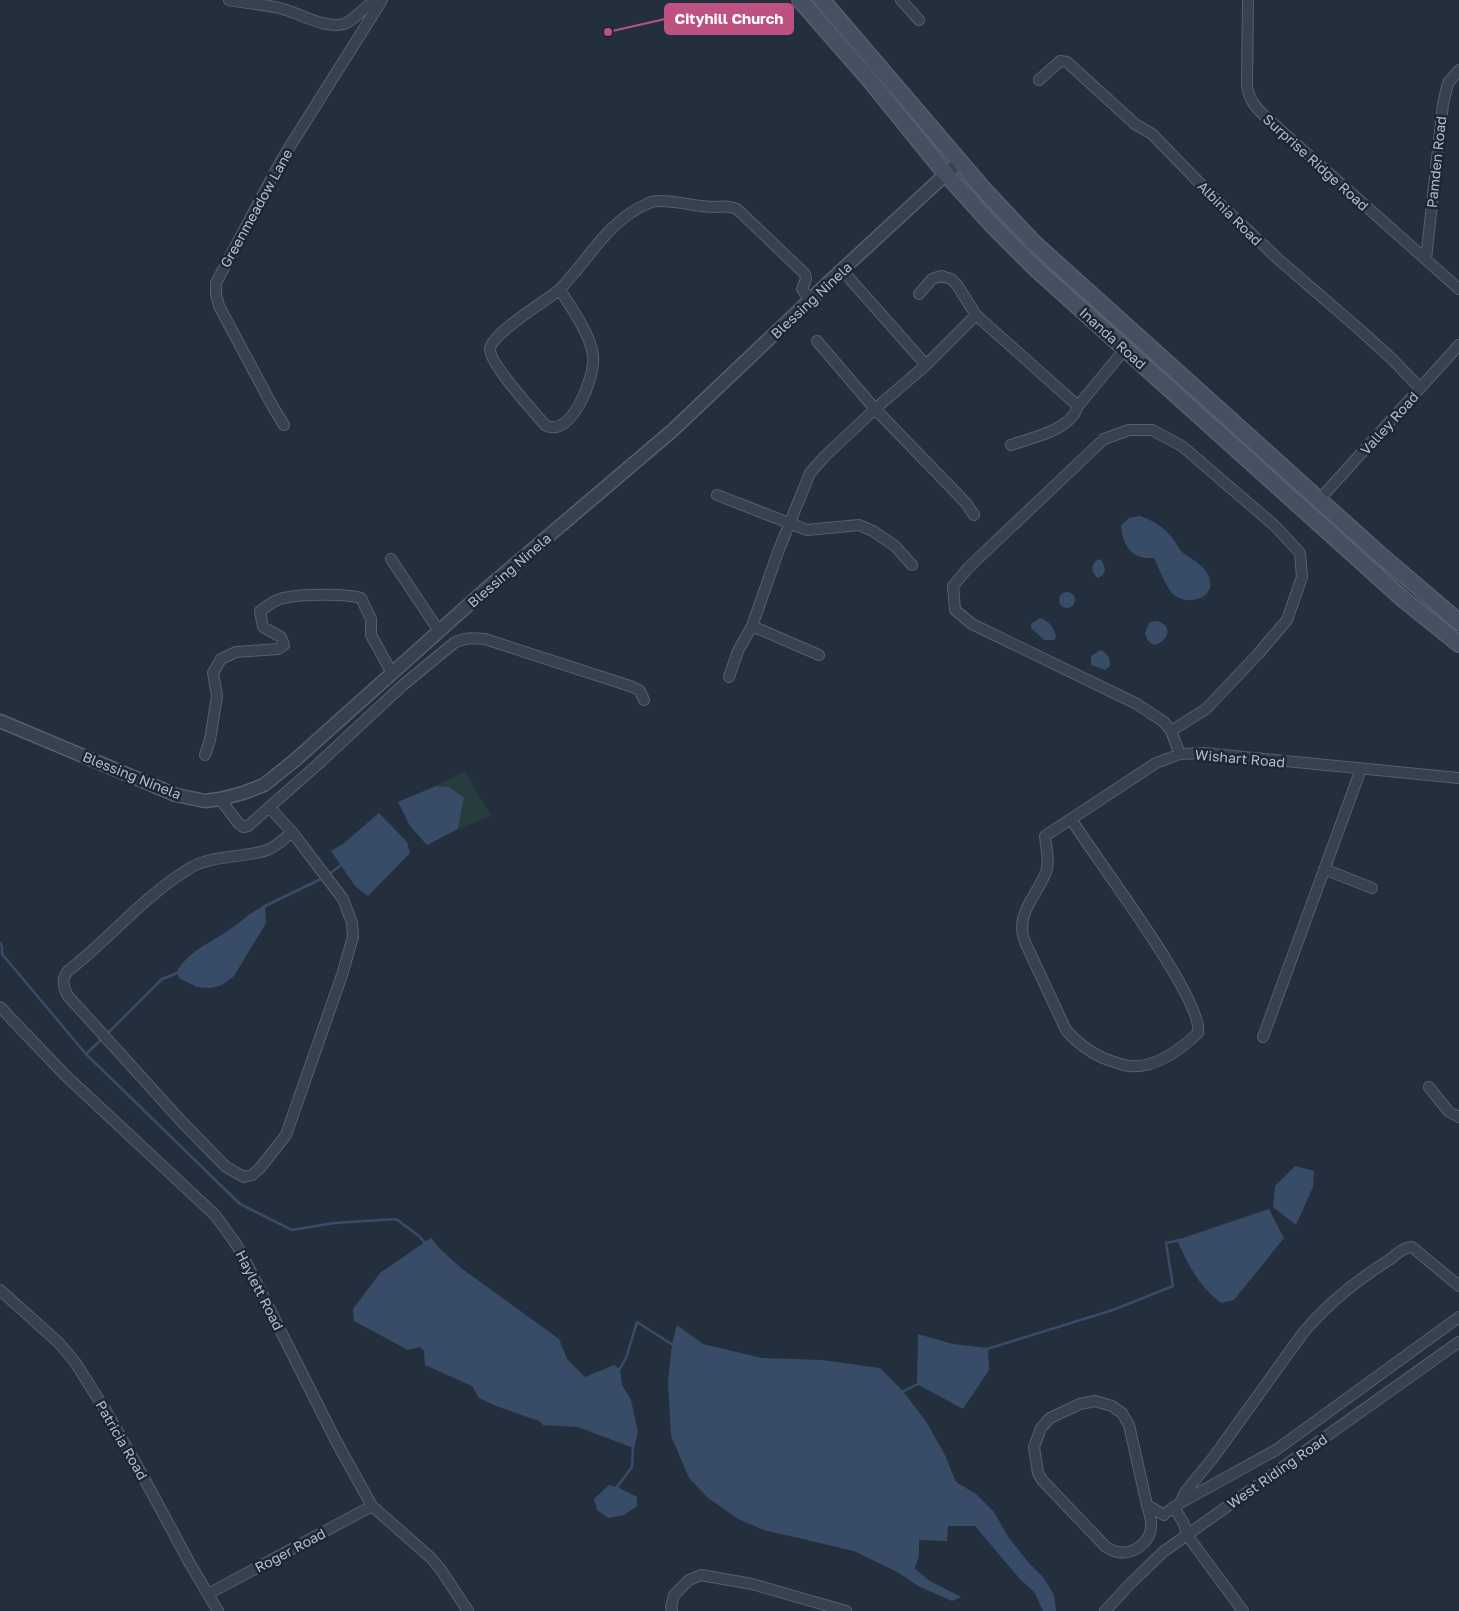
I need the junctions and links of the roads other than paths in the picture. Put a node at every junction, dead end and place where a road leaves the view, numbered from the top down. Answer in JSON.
{"nodes":[{"id":1,"x":230,"y":0,"type":"edge"},
{"id":2,"x":381,"y":0,"type":"edge"},
{"id":3,"x":800,"y":0,"type":"edge"},
{"id":4,"x":822,"y":0,"type":"edge"},
{"id":5,"x":901,"y":0,"type":"edge"},
{"id":6,"x":1248,"y":0,"type":"edge"},
{"id":7,"x":919,"y":20,"type":"dead end"},
{"id":8,"x":857,"y":41,"type":"junction"},
{"id":9,"x":1459,"y":70,"type":"edge"},
{"id":10,"x":868,"y":79,"type":"junction"},
{"id":11,"x":1039,"y":80,"type":"dead end"},
{"id":12,"x":960,"y":162,"type":"junction"},
{"id":13,"x":946,"y":174,"type":"junction"},
{"id":14,"x":1026,"y":236,"type":"junction"},
{"id":15,"x":1020,"y":253,"type":"junction"},
{"id":16,"x":1426,"y":259,"type":"junction"},
{"id":17,"x":842,"y":270,"type":"junction"},
{"id":18,"x":1459,"y":288,"type":"edge"},
{"id":19,"x":560,"y":290,"type":"junction"},
{"id":20,"x":919,"y":294,"type":"dead end"},
{"id":21,"x":810,"y":300,"type":"junction"},
{"id":22,"x":976,"y":315,"type":"junction"},
{"id":23,"x":817,"y":341,"type":"dead end"},
{"id":24,"x":1459,"y":345,"type":"edge"},
{"id":25,"x":1125,"y":349,"type":"junction"},
{"id":26,"x":926,"y":365,"type":"junction"},
{"id":27,"x":1420,"y":388,"type":"junction"},
{"id":28,"x":1078,"y":406,"type":"junction"},
{"id":29,"x":875,"y":409,"type":"junction"},
{"id":30,"x":284,"y":425,"type":"dead end"},
{"id":31,"x":1011,"y":445,"type":"dead end"},
{"id":32,"x":717,"y":495,"type":"dead end"},
{"id":33,"x":1320,"y":500,"type":"junction"},
{"id":34,"x":974,"y":515,"type":"dead end"},
{"id":35,"x":790,"y":522,"type":"junction"},
{"id":36,"x":391,"y":558,"type":"dead end"},
{"id":37,"x":912,"y":565,"type":"dead end"},
{"id":38,"x":1459,"y":622,"type":"edge"},
{"id":39,"x":752,"y":626,"type":"junction"},
{"id":40,"x":439,"y":631,"type":"junction"},
{"id":41,"x":1459,"y":644,"type":"edge"},
{"id":42,"x":818,"y":654,"type":"dead end"},
{"id":43,"x":392,"y":673,"type":"junction"},
{"id":44,"x":729,"y":677,"type":"dead end"},
{"id":45,"x":644,"y":700,"type":"dead end"},
{"id":46,"x":0,"y":721,"type":"edge"},
{"id":47,"x":1171,"y":731,"type":"junction"},
{"id":48,"x":1180,"y":754,"type":"junction"},
{"id":49,"x":205,"y":755,"type":"dead end"},
{"id":50,"x":1361,"y":769,"type":"junction"},
{"id":51,"x":1459,"y":778,"type":"edge"},
{"id":52,"x":220,"y":800,"type":"junction"},
{"id":53,"x":269,"y":807,"type":"junction"},
{"id":54,"x":1071,"y":819,"type":"junction"},
{"id":55,"x":292,"y":832,"type":"junction"},
{"id":56,"x":1324,"y":869,"type":"junction"},
{"id":57,"x":1372,"y":888,"type":"dead end"},
{"id":58,"x":0,"y":1007,"type":"edge"},
{"id":59,"x":1263,"y":1037,"type":"dead end"},
{"id":60,"x":1429,"y":1087,"type":"dead end"},
{"id":61,"x":1459,"y":1117,"type":"edge"},
{"id":62,"x":1459,"y":1286,"type":"edge"},
{"id":63,"x":0,"y":1290,"type":"edge"},
{"id":64,"x":1459,"y":1317,"type":"edge"},
{"id":65,"x":1459,"y":1342,"type":"edge"},
{"id":66,"x":1147,"y":1505,"type":"junction"},
{"id":67,"x":1177,"y":1505,"type":"junction"},
{"id":68,"x":372,"y":1506,"type":"junction"},
{"id":69,"x":1164,"y":1515,"type":"junction"},
{"id":70,"x":1152,"y":1526,"type":"junction"},
{"id":71,"x":1187,"y":1535,"type":"junction"},
{"id":72,"x":208,"y":1594,"type":"junction"},
{"id":73,"x":218,"y":1611,"type":"edge"},
{"id":74,"x":468,"y":1611,"type":"edge"},
{"id":75,"x":672,"y":1611,"type":"edge"},
{"id":76,"x":846,"y":1611,"type":"edge"},
{"id":77,"x":1105,"y":1611,"type":"edge"},
{"id":78,"x":1243,"y":1611,"type":"edge"}],
"edges":[{"from":1,"to":2,"type":"street"},
{"from":2,"to":30,"type":"street","name":"Greenmeadow Lane"},
{"from":3,"to":10,"type":"main road","name":"Inanda Road"},
{"from":4,"to":8,"type":"main road","name":"Inanda Road"},
{"from":5,"to":7,"type":"street"},
{"from":6,"to":16,"type":"street","name":"Surprise Ridge Road"},
{"from":8,"to":10,"type":"main road"},
{"from":8,"to":12,"type":"main road","name":"Inanda Road"},
{"from":9,"to":16,"type":"street","name":"Pamden Road"},
{"from":10,"to":13,"type":"main road","name":"Inanda Road"},
{"from":11,"to":27,"type":"street","name":"Albinia Road"},
{"from":12,"to":13,"type":"street","name":"Blessing Ninela"},
{"from":12,"to":14,"type":"main road","name":"Inanda Road"},
{"from":13,"to":15,"type":"main road","name":"Inanda Road"},
{"from":13,"to":17,"type":"street","name":"Blessing Ninela"},
{"from":14,"to":15,"type":"main road"},
{"from":14,"to":33,"type":"main road","name":"Inanda Road"},
{"from":15,"to":25,"type":"main road","name":"Inanda Road"},
{"from":16,"to":18,"type":"street","name":"Surprise Ridge Road"},
{"from":17,"to":21,"type":"street","name":"Blessing Ninela"},
{"from":17,"to":26,"type":"street"},
{"from":19,"to":19,"type":"street"},
{"from":19,"to":21,"type":"street"},
{"from":20,"to":22,"type":"street"},
{"from":21,"to":40,"type":"street","name":"Blessing Ninela"},
{"from":22,"to":26,"type":"street"},
{"from":22,"to":28,"type":"street"},
{"from":23,"to":29,"type":"street"},
{"from":24,"to":27,"type":"street","name":"Valley Road"},
{"from":25,"to":28,"type":"street"},
{"from":25,"to":41,"type":"main road","name":"Inanda Road"},
{"from":26,"to":29,"type":"street"},
{"from":27,"to":33,"type":"street","name":"Valley Road"},
{"from":28,"to":31,"type":"street"},
{"from":29,"to":34,"type":"street"},
{"from":29,"to":35,"type":"street"},
{"from":32,"to":35,"type":"street"},
{"from":33,"to":38,"type":"main road","name":"Inanda Road"},
{"from":35,"to":37,"type":"street"},
{"from":35,"to":39,"type":"street"},
{"from":36,"to":40,"type":"street"},
{"from":39,"to":42,"type":"street"},
{"from":39,"to":44,"type":"street"},
{"from":40,"to":43,"type":"street","name":"Blessing Ninela"},
{"from":43,"to":49,"type":"street"},
{"from":43,"to":52,"type":"street","name":"Blessing Ninela"},
{"from":45,"to":53,"type":"street"},
{"from":46,"to":52,"type":"street","name":"Blessing Ninela"},
{"from":47,"to":47,"type":"street"},
{"from":47,"to":48,"type":"street"},
{"from":48,"to":50,"type":"street","name":"Wishart Road"},
{"from":48,"to":54,"type":"street","name":"Wishart Road"},
{"from":50,"to":51,"type":"street","name":"Wishart Road"},
{"from":50,"to":56,"type":"street"},
{"from":52,"to":53,"type":"street"},
{"from":53,"to":55,"type":"street"},
{"from":54,"to":54,"type":"street","name":"Wishart Road"},
{"from":55,"to":55,"type":"street"},
{"from":56,"to":57,"type":"street"},
{"from":56,"to":59,"type":"street"},
{"from":58,"to":68,"type":"street","name":"Haylett Road"},
{"from":60,"to":61,"type":"street"},
{"from":62,"to":67,"type":"street"},
{"from":63,"to":72,"type":"street","name":"Patricia Road"},
{"from":64,"to":67,"type":"street"},
{"from":65,"to":71,"type":"street","name":"West Riding Road"},
{"from":66,"to":69,"type":"street"},
{"from":66,"to":70,"type":"street"},
{"from":66,"to":70,"type":"street"},
{"from":67,"to":69,"type":"street"},
{"from":67,"to":71,"type":"street"},
{"from":68,"to":72,"type":"street","name":"Roger Road"},
{"from":68,"to":74,"type":"street","name":"Haylett Road"},
{"from":69,"to":70,"type":"street"},
{"from":71,"to":77,"type":"street","name":"West Riding Road"},
{"from":71,"to":78,"type":"street"},
{"from":72,"to":73,"type":"street","name":"Patricia Road"},
{"from":75,"to":76,"type":"street"}]}
